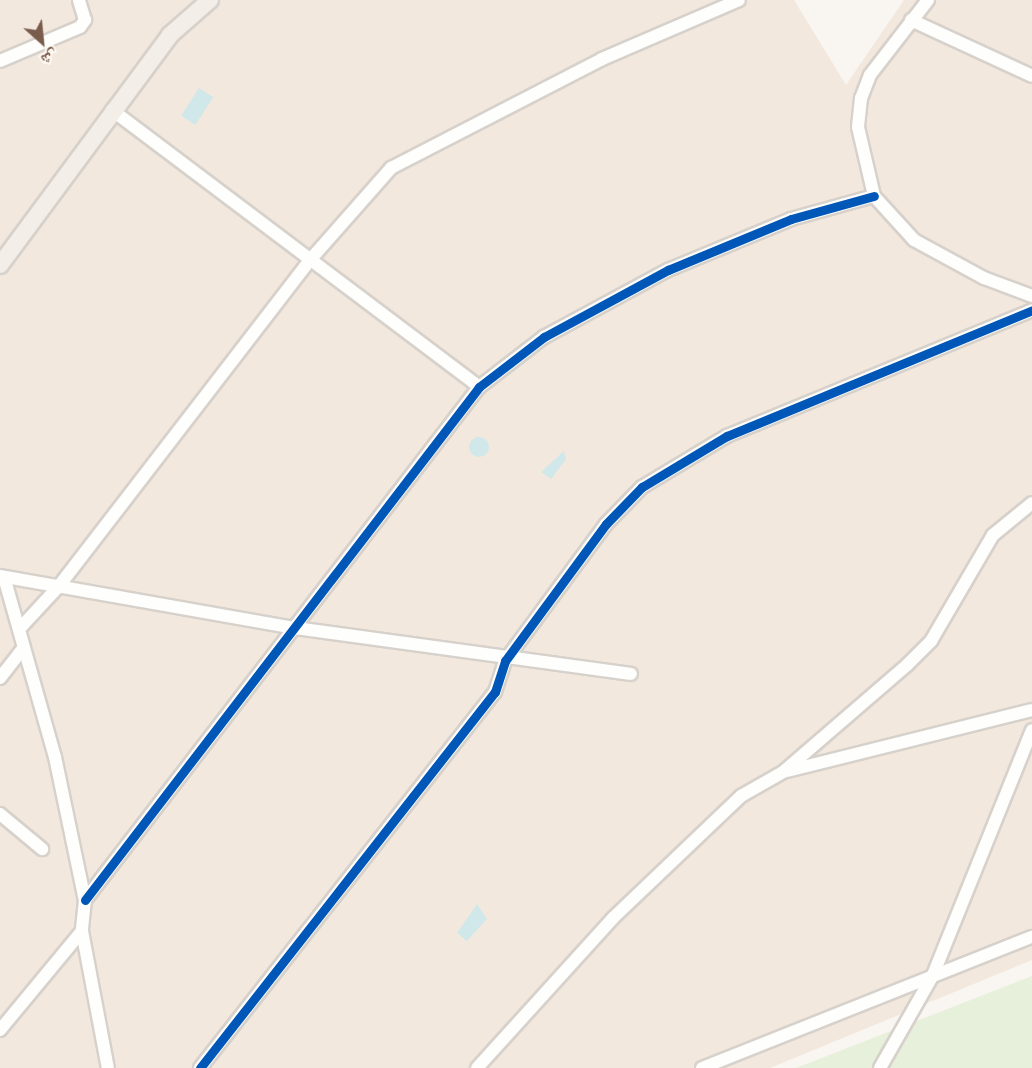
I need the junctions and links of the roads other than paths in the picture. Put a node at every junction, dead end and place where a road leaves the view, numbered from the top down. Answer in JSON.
{"nodes":[{"id":1,"x":79,"y":0,"type":"edge"},
{"id":2,"x":210,"y":0,"type":"edge"},
{"id":3,"x":739,"y":0,"type":"edge"},
{"id":4,"x":928,"y":0,"type":"edge"},
{"id":5,"x":911,"y":20,"type":"junction"},
{"id":6,"x":0,"y":61,"type":"edge"},
{"id":7,"x":1032,"y":76,"type":"edge"},
{"id":8,"x":112,"y":110,"type":"junction"},
{"id":9,"x":873,"y":196,"type":"junction"},
{"id":10,"x":310,"y":260,"type":"junction"},
{"id":11,"x":0,"y":265,"type":"edge"},
{"id":12,"x":1032,"y":296,"type":"edge"},
{"id":13,"x":1032,"y":310,"type":"edge"},
{"id":14,"x":479,"y":387,"type":"junction"},
{"id":15,"x":1032,"y":503,"type":"edge"},
{"id":16,"x":2,"y":576,"type":"edge"},
{"id":17,"x":59,"y":586,"type":"junction"},
{"id":18,"x":22,"y":626,"type":"junction"},
{"id":19,"x":296,"y":628,"type":"junction"},
{"id":20,"x":24,"y":647,"type":"junction"},
{"id":21,"x":505,"y":661,"type":"junction"},
{"id":22,"x":631,"y":674,"type":"dead end"},
{"id":23,"x":0,"y":678,"type":"edge"},
{"id":24,"x":1032,"y":710,"type":"edge"},
{"id":25,"x":1032,"y":730,"type":"edge"},
{"id":26,"x":783,"y":772,"type":"junction"},
{"id":27,"x":0,"y":814,"type":"edge"},
{"id":28,"x":42,"y":849,"type":"dead end"},
{"id":29,"x":86,"y":900,"type":"junction"},
{"id":30,"x":82,"y":931,"type":"junction"},
{"id":31,"x":1032,"y":937,"type":"edge"},
{"id":32,"x":933,"y":975,"type":"junction"},
{"id":33,"x":0,"y":1030,"type":"edge"},
{"id":34,"x":108,"y":1068,"type":"edge"},
{"id":35,"x":200,"y":1068,"type":"edge"},
{"id":36,"x":477,"y":1068,"type":"edge"},
{"id":37,"x":702,"y":1068,"type":"edge"},
{"id":38,"x":880,"y":1068,"type":"edge"}],
"edges":[{"from":1,"to":6,"type":"street"},
{"from":2,"to":8,"type":"main road"},
{"from":3,"to":10,"type":"street"},
{"from":4,"to":5,"type":"street"},
{"from":5,"to":7,"type":"street"},
{"from":5,"to":9,"type":"street"},
{"from":8,"to":10,"type":"street"},
{"from":8,"to":11,"type":"main road"},
{"from":9,"to":12,"type":"street"},
{"from":9,"to":14,"type":"street"},
{"from":10,"to":14,"type":"street"},
{"from":10,"to":17,"type":"street"},
{"from":13,"to":21,"type":"street"},
{"from":14,"to":19,"type":"street"},
{"from":15,"to":26,"type":"street"},
{"from":16,"to":17,"type":"street"},
{"from":16,"to":18,"type":"street"},
{"from":17,"to":18,"type":"street"},
{"from":17,"to":19,"type":"street"},
{"from":18,"to":20,"type":"street"},
{"from":19,"to":21,"type":"street"},
{"from":19,"to":29,"type":"street"},
{"from":20,"to":23,"type":"street"},
{"from":20,"to":29,"type":"street"},
{"from":21,"to":22,"type":"street"},
{"from":21,"to":35,"type":"street"},
{"from":24,"to":26,"type":"street"},
{"from":25,"to":32,"type":"street"},
{"from":26,"to":36,"type":"street"},
{"from":27,"to":28,"type":"street"},
{"from":29,"to":30,"type":"street"},
{"from":30,"to":33,"type":"street"},
{"from":30,"to":34,"type":"street"},
{"from":31,"to":32,"type":"street"},
{"from":32,"to":37,"type":"street"},
{"from":32,"to":38,"type":"street"}]}
